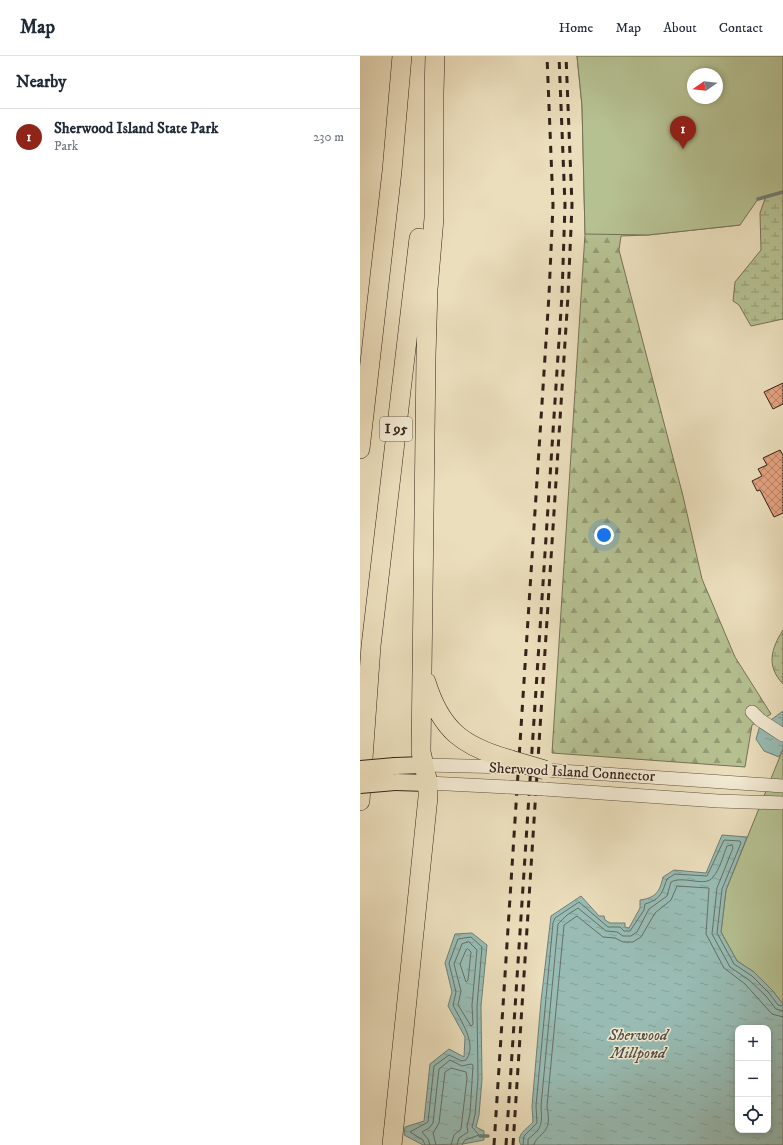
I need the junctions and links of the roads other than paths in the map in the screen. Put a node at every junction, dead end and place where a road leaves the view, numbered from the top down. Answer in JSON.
{"nodes":[{"id":1,"x":402,"y":56,"type":"edge"},
{"id":2,"x":435,"y":56,"type":"edge"},
{"id":3,"x":434,"y":80,"type":"junction"},
{"id":4,"x":400,"y":90,"type":"junction"},
{"id":5,"x":360,"y":338,"type":"edge"},
{"id":6,"x":360,"y":449,"type":"edge"},
{"id":7,"x":423,"y":672,"type":"junction"},
{"id":8,"x":752,"y":712,"type":"dead end"},
{"id":9,"x":783,"y":735,"type":"edge"},
{"id":10,"x":511,"y":764,"type":"junction"},
{"id":11,"x":360,"y":769,"type":"edge"},
{"id":12,"x":545,"y":770,"type":"joint"},
{"id":13,"x":426,"y":774,"type":"junction"},
{"id":14,"x":360,"y":785,"type":"edge"},
{"id":15,"x":783,"y":786,"type":"edge"},
{"id":16,"x":360,"y":801,"type":"edge"},
{"id":17,"x":783,"y":803,"type":"edge"},
{"id":18,"x":392,"y":1145,"type":"edge"}],
"edges":[{"from":1,"to":4,"type":"highway","number":"I 95"},
{"from":2,"to":3,"type":"highway","number":"I 95"},
{"from":3,"to":7,"type":"highway"},
{"from":3,"to":16,"type":"highway","number":"I 95"},
{"from":4,"to":5,"type":"highway"},
{"from":4,"to":6,"type":"highway","number":"I 95"},
{"from":7,"to":10,"type":"highway"},
{"from":7,"to":13,"type":"highway"},
{"from":8,"to":9,"type":"street"},
{"from":10,"to":12,"type":"highway","bridge":true},
{"from":10,"to":13,"type":"street","name":"Sherwood Island Connector"},
{"from":11,"to":13,"type":"main road","name":"Sherwood Island Connector","bridge":true},
{"from":12,"to":15,"type":"street","name":"Sherwood Island Connector"},
{"from":13,"to":14,"type":"main road","name":"Sherwood Island Connector","bridge":true},
{"from":13,"to":17,"type":"street","name":"Sherwood Island Connector","bridge":true},
{"from":13,"to":18,"type":"highway"}]}
